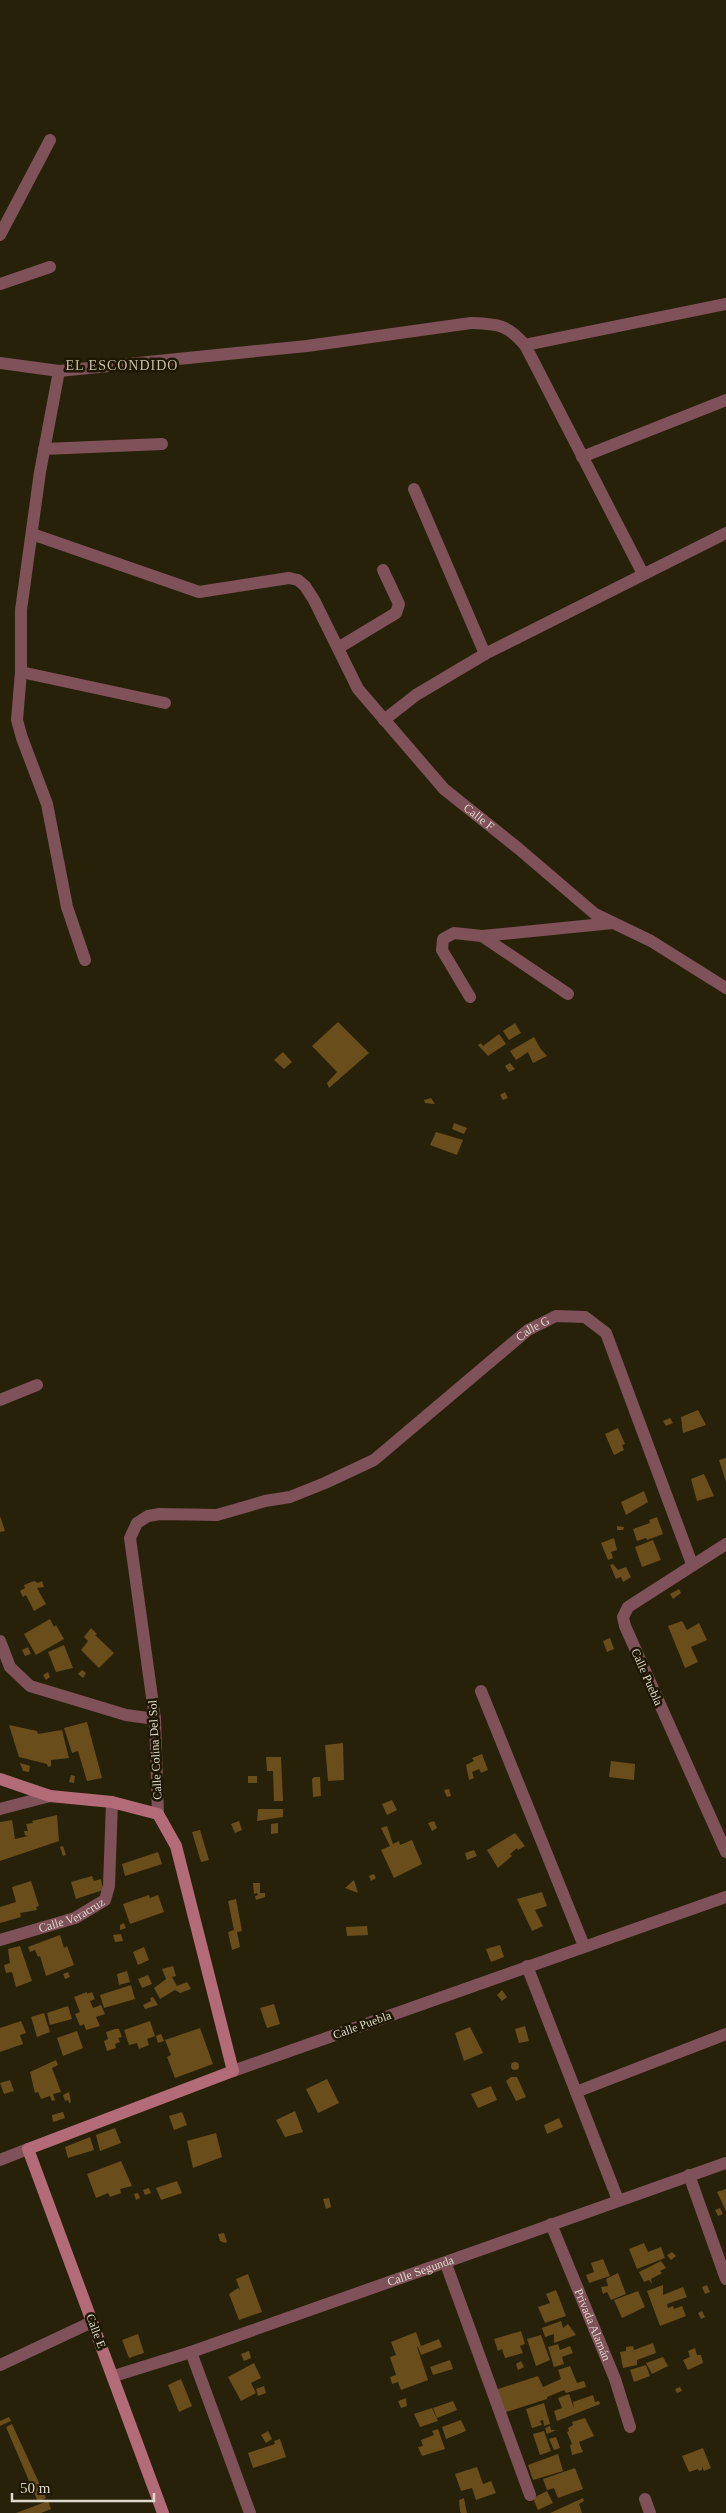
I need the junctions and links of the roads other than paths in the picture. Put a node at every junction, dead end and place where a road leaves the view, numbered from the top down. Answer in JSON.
{"nodes":[{"id":1,"x":50,"y":140,"type":"dead end"},
{"id":2,"x":0,"y":235,"type":"edge"},
{"id":3,"x":50,"y":267,"type":"dead end"},
{"id":4,"x":0,"y":284,"type":"edge"},
{"id":5,"x":726,"y":304,"type":"edge"},
{"id":6,"x":525,"y":345,"type":"junction"},
{"id":7,"x":0,"y":363,"type":"edge"},
{"id":8,"x":59,"y":371,"type":"junction"},
{"id":9,"x":726,"y":400,"type":"edge"},
{"id":10,"x":162,"y":444,"type":"dead end"},
{"id":11,"x":44,"y":449,"type":"junction"},
{"id":12,"x":582,"y":457,"type":"junction"},
{"id":13,"x":414,"y":489,"type":"dead end"},
{"id":14,"x":726,"y":533,"type":"edge"},
{"id":15,"x":32,"y":534,"type":"junction"},
{"id":16,"x":383,"y":570,"type":"dead end"},
{"id":17,"x":643,"y":574,"type":"junction"},
{"id":18,"x":338,"y":648,"type":"junction"},
{"id":19,"x":485,"y":654,"type":"junction"},
{"id":20,"x":22,"y":672,"type":"junction"},
{"id":21,"x":165,"y":703,"type":"dead end"},
{"id":22,"x":384,"y":720,"type":"junction"},
{"id":23,"x":613,"y":922,"type":"junction"},
{"id":24,"x":482,"y":936,"type":"junction"},
{"id":25,"x":85,"y":960,"type":"dead end"},
{"id":26,"x":726,"y":988,"type":"edge"},
{"id":27,"x":568,"y":994,"type":"dead end"},
{"id":28,"x":470,"y":997,"type":"dead end"},
{"id":29,"x":37,"y":1385,"type":"dead end"},
{"id":30,"x":0,"y":1400,"type":"edge"},
{"id":31,"x":130,"y":1538,"type":"joint"},
{"id":32,"x":726,"y":1544,"type":"edge"},
{"id":33,"x":692,"y":1564,"type":"junction"},
{"id":34,"x":0,"y":1641,"type":"edge"},
{"id":35,"x":481,"y":1691,"type":"dead end"},
{"id":36,"x":156,"y":1719,"type":"junction"},
{"id":37,"x":0,"y":1779,"type":"edge"},
{"id":38,"x":50,"y":1796,"type":"junction"},
{"id":39,"x":112,"y":1802,"type":"junction"},
{"id":40,"x":0,"y":1809,"type":"edge"},
{"id":41,"x":158,"y":1814,"type":"junction"},
{"id":42,"x":726,"y":1852,"type":"edge"},
{"id":43,"x":726,"y":1897,"type":"edge"},
{"id":44,"x":0,"y":1940,"type":"edge"},
{"id":45,"x":584,"y":1946,"type":"junction"},
{"id":46,"x":527,"y":1966,"type":"junction"},
{"id":47,"x":726,"y":2034,"type":"edge"},
{"id":48,"x":233,"y":2071,"type":"junction"},
{"id":49,"x":576,"y":2092,"type":"junction"},
{"id":50,"x":28,"y":2150,"type":"junction"},
{"id":51,"x":0,"y":2160,"type":"edge"},
{"id":52,"x":726,"y":2163,"type":"edge"},
{"id":53,"x":689,"y":2175,"type":"junction"},
{"id":54,"x":618,"y":2200,"type":"junction"},
{"id":55,"x":552,"y":2224,"type":"junction"},
{"id":56,"x":446,"y":2264,"type":"junction"},
{"id":57,"x":726,"y":2279,"type":"edge"},
{"id":58,"x":92,"y":2322,"type":"junction"},
{"id":59,"x":191,"y":2352,"type":"junction"},
{"id":60,"x":0,"y":2365,"type":"edge"},
{"id":61,"x":114,"y":2376,"type":"junction"},
{"id":62,"x":630,"y":2427,"type":"dead end"},
{"id":63,"x":530,"y":2496,"type":"dead end"},
{"id":64,"x":645,"y":2500,"type":"dead end"},
{"id":65,"x":164,"y":2513,"type":"edge"},
{"id":66,"x":250,"y":2513,"type":"edge"},
{"id":67,"x":650,"y":2513,"type":"edge"}],
"edges":[{"from":1,"to":2,"type":"street"},
{"from":3,"to":4,"type":"street"},
{"from":5,"to":6,"type":"street"},
{"from":6,"to":8,"type":"street"},
{"from":6,"to":12,"type":"street"},
{"from":7,"to":8,"type":"street"},
{"from":8,"to":11,"type":"street"},
{"from":9,"to":12,"type":"street"},
{"from":10,"to":11,"type":"street"},
{"from":11,"to":15,"type":"street"},
{"from":12,"to":17,"type":"street"},
{"from":13,"to":19,"type":"street"},
{"from":14,"to":17,"type":"street"},
{"from":15,"to":18,"type":"street","name":"Calle F"},
{"from":15,"to":20,"type":"street"},
{"from":16,"to":18,"type":"street"},
{"from":17,"to":19,"type":"street"},
{"from":18,"to":22,"type":"street","name":"Calle F"},
{"from":19,"to":22,"type":"street"},
{"from":20,"to":21,"type":"street"},
{"from":20,"to":25,"type":"street"},
{"from":22,"to":23,"type":"street","name":"Calle F"},
{"from":23,"to":24,"type":"street"},
{"from":23,"to":26,"type":"street","name":"Calle F"},
{"from":24,"to":27,"type":"street"},
{"from":24,"to":28,"type":"street"},
{"from":29,"to":30,"type":"street"},
{"from":31,"to":33,"type":"street","name":"Calle G"},
{"from":31,"to":36,"type":"street","name":"Calle Colina Del Sol"},
{"from":32,"to":33,"type":"street","name":"Calle Puebla"},
{"from":33,"to":42,"type":"street","name":"Calle Puebla"},
{"from":34,"to":36,"type":"street"},
{"from":35,"to":45,"type":"street"},
{"from":36,"to":41,"type":"street","name":"Calle Colina Del Sol"},
{"from":37,"to":38,"type":"main road"},
{"from":38,"to":39,"type":"main road"},
{"from":38,"to":40,"type":"street"},
{"from":39,"to":41,"type":"main road"},
{"from":39,"to":44,"type":"street","name":"Calle Veracruz"},
{"from":41,"to":48,"type":"main road","name":"Calle Colina Del Sol"},
{"from":43,"to":45,"type":"street","name":"Calle Puebla"},
{"from":45,"to":46,"type":"street","name":"Calle Puebla"},
{"from":46,"to":48,"type":"street","name":"Calle Puebla"},
{"from":46,"to":49,"type":"street"},
{"from":47,"to":49,"type":"street"},
{"from":48,"to":50,"type":"main road","name":"Calle Puebla"},
{"from":49,"to":54,"type":"street"},
{"from":50,"to":51,"type":"street","name":"Calle Puebla"},
{"from":50,"to":58,"type":"main road","name":"Calle E"},
{"from":52,"to":53,"type":"street","name":"Calle Segunda"},
{"from":53,"to":54,"type":"street","name":"Calle Segunda"},
{"from":53,"to":57,"type":"street"},
{"from":54,"to":55,"type":"street","name":"Calle Segunda"},
{"from":55,"to":56,"type":"street","name":"Calle Segunda"},
{"from":55,"to":62,"type":"street","name":"Privada Alamán"},
{"from":56,"to":59,"type":"street","name":"Calle Segunda"},
{"from":56,"to":63,"type":"street"},
{"from":58,"to":60,"type":"street"},
{"from":58,"to":61,"type":"main road","name":"Calle E"},
{"from":59,"to":61,"type":"street","name":"Calle Segunda"},
{"from":59,"to":66,"type":"street"},
{"from":61,"to":65,"type":"main road","name":"Calle E"},
{"from":64,"to":67,"type":"street"}]}
